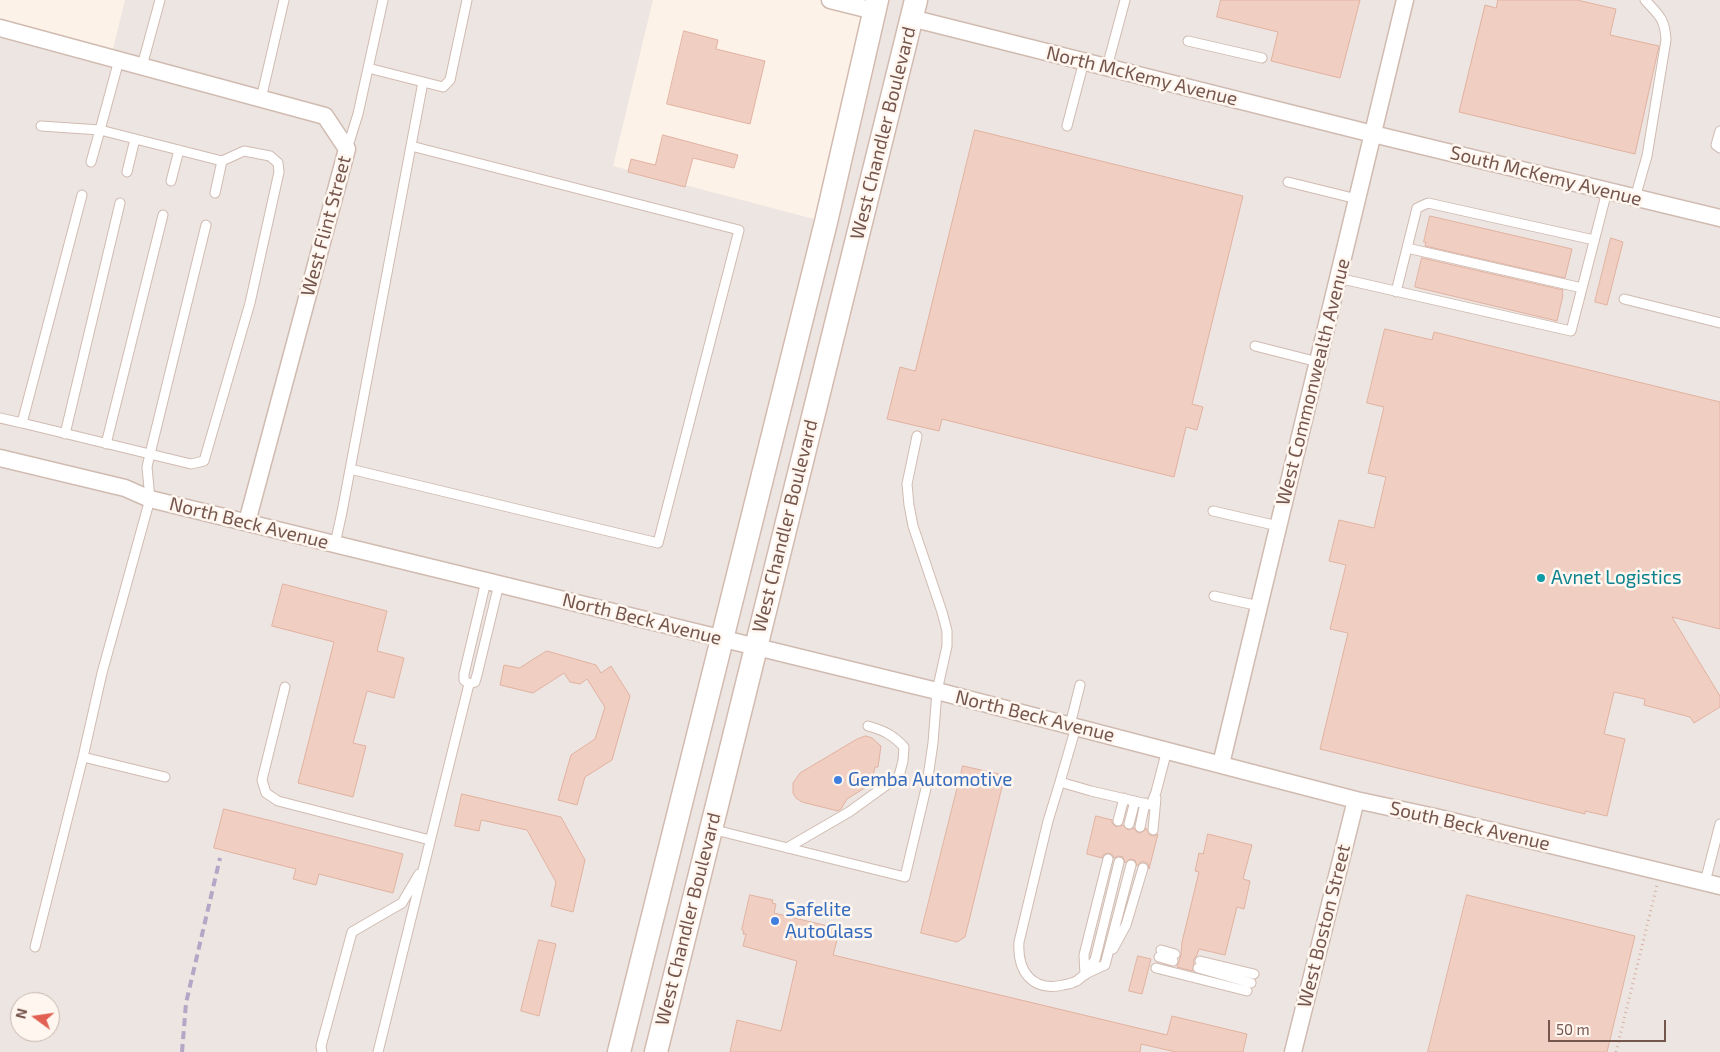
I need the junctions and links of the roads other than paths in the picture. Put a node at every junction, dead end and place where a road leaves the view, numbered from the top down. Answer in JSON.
{"nodes":[{"id":1,"x":160,"y":0,"type":"edge"},
{"id":2,"x":284,"y":0,"type":"edge"},
{"id":3,"x":383,"y":0,"type":"edge"},
{"id":4,"x":467,"y":0,"type":"edge"},
{"id":5,"x":830,"y":0,"type":"edge"},
{"id":6,"x":1125,"y":0,"type":"edge"},
{"id":7,"x":1405,"y":0,"type":"edge"},
{"id":8,"x":1645,"y":0,"type":"edge"},
{"id":9,"x":876,"y":5,"type":"edge"},
{"id":10,"x":914,"y":9,"type":"edge"},
{"id":11,"x":0,"y":28,"type":"edge"},
{"id":12,"x":1188,"y":41,"type":"dead end"},
{"id":13,"x":1262,"y":58,"type":"dead end"},
{"id":14,"x":119,"y":60,"type":"junction"},
{"id":15,"x":1084,"y":61,"type":"junction"},
{"id":16,"x":142,"y":66,"type":"junction"},
{"id":17,"x":368,"y":68,"type":"junction"},
{"id":18,"x":1107,"y":68,"type":"junction"},
{"id":19,"x":423,"y":82,"type":"junction"},
{"id":20,"x":261,"y":99,"type":"junction"},
{"id":21,"x":42,"y":126,"type":"dead end"},
{"id":22,"x":1067,"y":126,"type":"dead end"},
{"id":23,"x":100,"y":130,"type":"junction"},
{"id":24,"x":1720,"y":131,"type":"edge"},
{"id":25,"x":1373,"y":134,"type":"junction"},
{"id":26,"x":135,"y":139,"type":"junction"},
{"id":27,"x":411,"y":146,"type":"junction"},
{"id":28,"x":1720,"y":148,"type":"edge"},
{"id":29,"x":347,"y":149,"type":"junction"},
{"id":30,"x":179,"y":150,"type":"junction"},
{"id":31,"x":222,"y":161,"type":"junction"},
{"id":32,"x":91,"y":162,"type":"dead end"},
{"id":33,"x":127,"y":172,"type":"dead end"},
{"id":34,"x":172,"y":181,"type":"dead end"},
{"id":35,"x":1288,"y":182,"type":"dead end"},
{"id":36,"x":1606,"y":191,"type":"junction"},
{"id":37,"x":214,"y":193,"type":"dead end"},
{"id":38,"x":82,"y":196,"type":"dead end"},
{"id":39,"x":1635,"y":198,"type":"junction"},
{"id":40,"x":1357,"y":199,"type":"junction"},
{"id":41,"x":120,"y":203,"type":"dead end"},
{"id":42,"x":163,"y":215,"type":"dead end"},
{"id":43,"x":1720,"y":218,"type":"edge"},
{"id":44,"x":206,"y":225,"type":"dead end"},
{"id":45,"x":1594,"y":240,"type":"junction"},
{"id":46,"x":1407,"y":248,"type":"junction"},
{"id":47,"x":1338,"y":278,"type":"junction"},
{"id":48,"x":1582,"y":288,"type":"junction"},
{"id":49,"x":1396,"y":292,"type":"junction"},
{"id":50,"x":1624,"y":299,"type":"dead end"},
{"id":51,"x":1720,"y":324,"type":"edge"},
{"id":52,"x":1255,"y":346,"type":"dead end"},
{"id":53,"x":1318,"y":362,"type":"junction"},
{"id":54,"x":0,"y":418,"type":"edge"},
{"id":55,"x":22,"y":423,"type":"junction"},
{"id":56,"x":65,"y":434,"type":"junction"},
{"id":57,"x":917,"y":436,"type":"dead end"},
{"id":58,"x":106,"y":444,"type":"junction"},
{"id":59,"x":150,"y":454,"type":"junction"},
{"id":60,"x":0,"y":458,"type":"edge"},
{"id":61,"x":350,"y":469,"type":"junction"},
{"id":62,"x":150,"y":499,"type":"junction"},
{"id":63,"x":1213,"y":511,"type":"dead end"},
{"id":64,"x":247,"y":522,"type":"junction"},
{"id":65,"x":1278,"y":526,"type":"junction"},
{"id":66,"x":335,"y":544,"type":"junction"},
{"id":67,"x":492,"y":582,"type":"junction"},
{"id":68,"x":1214,"y":596,"type":"dead end"},
{"id":69,"x":1259,"y":606,"type":"junction"},
{"id":70,"x":722,"y":639,"type":"junction"},
{"id":71,"x":756,"y":647,"type":"junction"},
{"id":72,"x":468,"y":684,"type":"junction"},
{"id":73,"x":1080,"y":685,"type":"dead end"},
{"id":74,"x":284,"y":687,"type":"dead end"},
{"id":75,"x":937,"y":691,"type":"junction"},
{"id":76,"x":868,"y":726,"type":"dead end"},
{"id":77,"x":1073,"y":726,"type":"junction"},
{"id":78,"x":1168,"y":750,"type":"junction"},
{"id":79,"x":83,"y":757,"type":"junction"},
{"id":80,"x":1221,"y":764,"type":"junction"},
{"id":81,"x":165,"y":777,"type":"dead end"},
{"id":82,"x":1060,"y":782,"type":"junction"},
{"id":83,"x":1156,"y":792,"type":"junction"},
{"id":84,"x":1124,"y":798,"type":"junction"},
{"id":85,"x":1356,"y":800,"type":"junction"},
{"id":86,"x":1135,"y":801,"type":"junction"},
{"id":87,"x":1145,"y":803,"type":"junction"},
{"id":88,"x":1118,"y":821,"type":"dead end"},
{"id":89,"x":1129,"y":824,"type":"dead end"},
{"id":90,"x":1140,"y":827,"type":"dead end"},
{"id":91,"x":710,"y":828,"type":"junction"},
{"id":92,"x":1719,"y":829,"type":"edge"},
{"id":93,"x":1153,"y":830,"type":"dead end"},
{"id":94,"x":430,"y":840,"type":"junction"},
{"id":95,"x":786,"y":848,"type":"junction"},
{"id":96,"x":1108,"y":859,"type":"dead end"},
{"id":97,"x":1119,"y":862,"type":"dead end"},
{"id":98,"x":424,"y":865,"type":"junction"},
{"id":99,"x":1130,"y":865,"type":"dead end"},
{"id":100,"x":1143,"y":868,"type":"dead end"},
{"id":101,"x":1712,"y":884,"type":"edge"},
{"id":102,"x":35,"y":947,"type":"dead end"},
{"id":103,"x":1160,"y":954,"type":"dead end"},
{"id":104,"x":1174,"y":958,"type":"dead end"},
{"id":105,"x":1199,"y":964,"type":"dead end"},
{"id":106,"x":1105,"y":965,"type":"junction"},
{"id":107,"x":1156,"y":968,"type":"dead end"},
{"id":108,"x":1085,"y":975,"type":"junction"},
{"id":109,"x":322,"y":1052,"type":"edge"},
{"id":110,"x":378,"y":1052,"type":"edge"},
{"id":111,"x":619,"y":1052,"type":"edge"},
{"id":112,"x":656,"y":1052,"type":"edge"},
{"id":113,"x":1293,"y":1052,"type":"edge"}],
"edges":[{"from":1,"to":16,"type":"lane"},
{"from":2,"to":20,"type":"lane"},
{"from":3,"to":17,"type":"lane"},
{"from":4,"to":19,"type":"lane"},
{"from":5,"to":9,"type":"street"},
{"from":6,"to":18,"type":"lane"},
{"from":7,"to":25,"type":"street","name":"West Commonwealth Avenue"},
{"from":8,"to":39,"type":"lane"},
{"from":9,"to":70,"type":"main road","name":"West Chandler Boulevard"},
{"from":10,"to":15,"type":"street","name":"North McKemy Avenue"},
{"from":10,"to":71,"type":"main road","name":"West Chandler Boulevard"},
{"from":11,"to":14,"type":"street","name":"West Flint Street"},
{"from":12,"to":13,"type":"lane"},
{"from":14,"to":16,"type":"street","name":"West Flint Street"},
{"from":14,"to":23,"type":"lane"},
{"from":15,"to":18,"type":"street","name":"North McKemy Avenue"},
{"from":15,"to":22,"type":"lane"},
{"from":16,"to":20,"type":"street","name":"West Flint Street"},
{"from":17,"to":19,"type":"lane"},
{"from":17,"to":29,"type":"lane"},
{"from":18,"to":25,"type":"street","name":"North McKemy Avenue"},
{"from":19,"to":27,"type":"lane"},
{"from":20,"to":29,"type":"street","name":"West Flint Street"},
{"from":21,"to":23,"type":"lane"},
{"from":23,"to":26,"type":"lane"},
{"from":23,"to":32,"type":"lane"},
{"from":24,"to":28,"type":"lane"},
{"from":25,"to":36,"type":"street","name":"South McKemy Avenue"},
{"from":25,"to":40,"type":"street","name":"West Commonwealth Avenue"},
{"from":26,"to":30,"type":"lane"},
{"from":26,"to":33,"type":"lane"},
{"from":27,"to":61,"type":"lane"},
{"from":27,"to":61,"type":"lane"},
{"from":29,"to":64,"type":"street","name":"West Flint Street"},
{"from":30,"to":31,"type":"lane"},
{"from":30,"to":34,"type":"lane"},
{"from":31,"to":37,"type":"lane"},
{"from":31,"to":59,"type":"lane"},
{"from":35,"to":40,"type":"lane"},
{"from":36,"to":39,"type":"street","name":"South McKemy Avenue"},
{"from":36,"to":45,"type":"lane"},
{"from":38,"to":55,"type":"lane"},
{"from":39,"to":43,"type":"street","name":"South McKemy Avenue"},
{"from":40,"to":47,"type":"street","name":"West Commonwealth Avenue"},
{"from":41,"to":56,"type":"lane"},
{"from":42,"to":58,"type":"lane"},
{"from":44,"to":59,"type":"lane"},
{"from":45,"to":46,"type":"lane"},
{"from":45,"to":48,"type":"lane"},
{"from":46,"to":48,"type":"lane"},
{"from":46,"to":49,"type":"lane"},
{"from":47,"to":49,"type":"lane"},
{"from":47,"to":53,"type":"street","name":"West Commonwealth Avenue"},
{"from":48,"to":49,"type":"lane"},
{"from":50,"to":51,"type":"lane"},
{"from":52,"to":53,"type":"lane"},
{"from":53,"to":65,"type":"street","name":"West Commonwealth Avenue"},
{"from":54,"to":55,"type":"lane"},
{"from":55,"to":56,"type":"lane"},
{"from":56,"to":58,"type":"lane"},
{"from":57,"to":75,"type":"lane"},
{"from":58,"to":59,"type":"lane"},
{"from":59,"to":62,"type":"lane"},
{"from":60,"to":62,"type":"street","name":"North Beck Avenue"},
{"from":61,"to":66,"type":"lane"},
{"from":62,"to":64,"type":"street","name":"North Beck Avenue"},
{"from":62,"to":79,"type":"lane"},
{"from":63,"to":65,"type":"lane"},
{"from":64,"to":66,"type":"street","name":"North Beck Avenue"},
{"from":65,"to":69,"type":"street","name":"West Commonwealth Avenue"},
{"from":66,"to":67,"type":"street","name":"North Beck Avenue"},
{"from":67,"to":70,"type":"street","name":"North Beck Avenue"},
{"from":67,"to":72,"type":"lane"},
{"from":67,"to":72,"type":"lane"},
{"from":68,"to":69,"type":"lane"},
{"from":69,"to":80,"type":"street","name":"West Commonwealth Avenue"},
{"from":70,"to":71,"type":"street","name":"North Beck Avenue"},
{"from":70,"to":111,"type":"main road","name":"West Chandler Boulevard"},
{"from":71,"to":75,"type":"street","name":"North Beck Avenue"},
{"from":71,"to":91,"type":"main road","name":"West Chandler Boulevard"},
{"from":72,"to":94,"type":"lane"},
{"from":73,"to":77,"type":"lane"},
{"from":74,"to":94,"type":"lane"},
{"from":75,"to":77,"type":"street","name":"North Beck Avenue"},
{"from":75,"to":95,"type":"lane"},
{"from":76,"to":95,"type":"lane"},
{"from":77,"to":78,"type":"street","name":"North Beck Avenue"},
{"from":77,"to":82,"type":"lane"},
{"from":78,"to":80,"type":"street","name":"North Beck Avenue"},
{"from":78,"to":83,"type":"lane"},
{"from":79,"to":81,"type":"lane"},
{"from":79,"to":102,"type":"lane"},
{"from":80,"to":85,"type":"street","name":"South Beck Avenue"},
{"from":82,"to":84,"type":"lane"},
{"from":82,"to":108,"type":"lane"},
{"from":83,"to":87,"type":"lane"},
{"from":83,"to":93,"type":"lane"},
{"from":84,"to":86,"type":"lane"},
{"from":84,"to":88,"type":"lane"},
{"from":85,"to":101,"type":"street","name":"South Beck Avenue"},
{"from":85,"to":113,"type":"street","name":"West Boston Street"},
{"from":86,"to":87,"type":"lane"},
{"from":86,"to":89,"type":"lane"},
{"from":87,"to":90,"type":"lane"},
{"from":91,"to":95,"type":"lane"},
{"from":91,"to":112,"type":"main road","name":"West Chandler Boulevard"},
{"from":92,"to":101,"type":"lane"},
{"from":94,"to":98,"type":"lane"},
{"from":96,"to":108,"type":"lane"},
{"from":97,"to":108,"type":"lane"},
{"from":98,"to":109,"type":"lane"},
{"from":98,"to":110,"type":"lane"},
{"from":99,"to":106,"type":"lane"},
{"from":100,"to":106,"type":"lane"},
{"from":103,"to":104,"type":"lane"},
{"from":105,"to":107,"type":"lane"},
{"from":106,"to":108,"type":"lane"}]}
